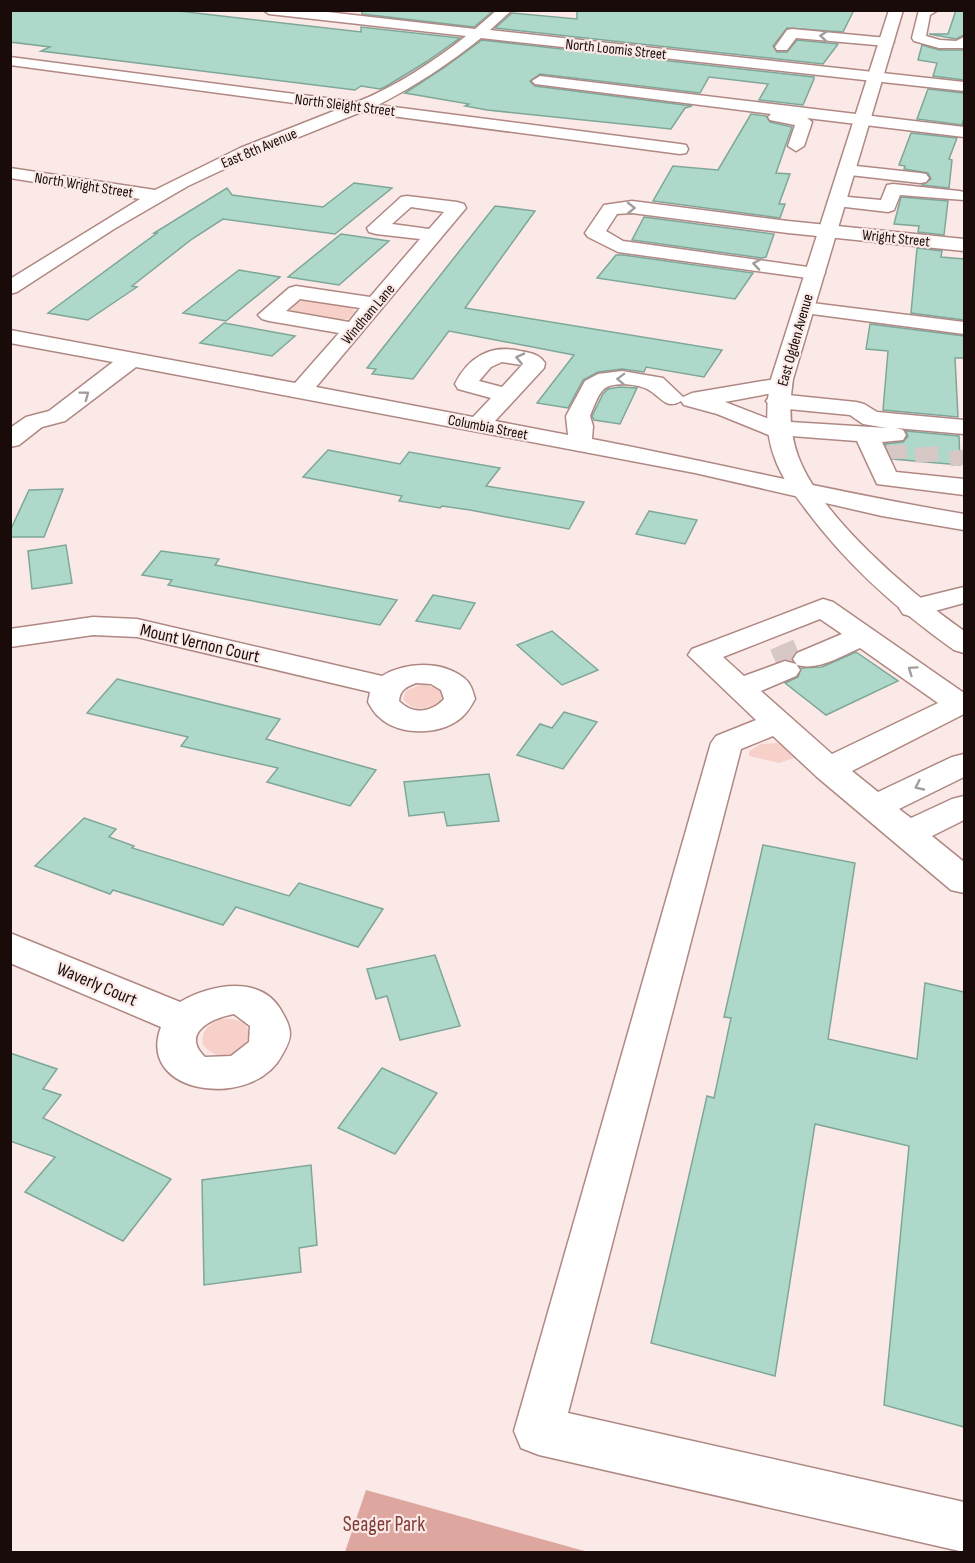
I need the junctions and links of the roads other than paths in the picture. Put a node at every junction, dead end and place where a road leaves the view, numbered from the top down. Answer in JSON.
{"nodes":[{"id":1,"x":268,"y":10,"type":"edge"},
{"id":2,"x":507,"y":10,"type":"edge"},
{"id":3,"x":896,"y":10,"type":"edge"},
{"id":4,"x":932,"y":10,"type":"edge"},
{"id":5,"x":477,"y":34,"type":"junction"},
{"id":6,"x":963,"y":41,"type":"dead end"},
{"id":7,"x":887,"y":42,"type":"junction"},
{"id":8,"x":782,"y":47,"type":"junction"},
{"id":9,"x":832,"y":51,"type":"dead end"},
{"id":10,"x":863,"y":59,"type":"dead end"},
{"id":11,"x":881,"y":60,"type":"junction"},
{"id":12,"x":10,"y":61,"type":"edge"},
{"id":13,"x":732,"y":62,"type":"junction"},
{"id":14,"x":768,"y":66,"type":"junction"},
{"id":15,"x":876,"y":78,"type":"junction"},
{"id":16,"x":540,"y":81,"type":"dead end"},
{"id":17,"x":964,"y":87,"type":"edge"},
{"id":18,"x":709,"y":102,"type":"junction"},
{"id":19,"x":360,"y":107,"type":"junction"},
{"id":20,"x":727,"y":111,"type":"dead end"},
{"id":21,"x":863,"y":119,"type":"junction"},
{"id":22,"x":964,"y":132,"type":"edge"},
{"id":23,"x":796,"y":146,"type":"dead end"},
{"id":24,"x":680,"y":149,"type":"dead end"},
{"id":25,"x":847,"y":170,"type":"junction"},
{"id":26,"x":10,"y":173,"type":"edge"},
{"id":27,"x":962,"y":187,"type":"edge"},
{"id":28,"x":157,"y":196,"type":"junction"},
{"id":29,"x":837,"y":201,"type":"junction"},
{"id":30,"x":888,"y":206,"type":"junction"},
{"id":31,"x":828,"y":231,"type":"junction"},
{"id":32,"x":956,"y":233,"type":"edge"},
{"id":33,"x":433,"y":235,"type":"dead end"},
{"id":34,"x":815,"y":273,"type":"junction"},
{"id":35,"x":10,"y":288,"type":"edge"},
{"id":36,"x":375,"y":304,"type":"junction"},
{"id":37,"x":804,"y":308,"type":"junction"},
{"id":38,"x":964,"y":328,"type":"edge"},
{"id":39,"x":354,"y":329,"type":"junction"},
{"id":40,"x":10,"y":336,"type":"edge"},
{"id":41,"x":121,"y":356,"type":"junction"},
{"id":42,"x":301,"y":391,"type":"junction"},
{"id":43,"x":780,"y":393,"type":"junction"},
{"id":44,"x":505,"y":395,"type":"dead end"},
{"id":45,"x":672,"y":398,"type":"dead end"},
{"id":46,"x":478,"y":425,"type":"junction"},
{"id":47,"x":780,"y":430,"type":"junction"},
{"id":48,"x":866,"y":434,"type":"junction"},
{"id":49,"x":10,"y":440,"type":"edge"},
{"id":50,"x":580,"y":445,"type":"junction"},
{"id":51,"x":934,"y":458,"type":"edge"},
{"id":52,"x":804,"y":490,"type":"junction"},
{"id":53,"x":956,"y":521,"type":"edge"},
{"id":54,"x":964,"y":595,"type":"edge"},
{"id":55,"x":913,"y":608,"type":"junction"},
{"id":56,"x":848,"y":625,"type":"junction"},
{"id":57,"x":10,"y":638,"type":"edge"},
{"id":58,"x":964,"y":644,"type":"edge"},
{"id":59,"x":728,"y":678,"type":"junction"},
{"id":60,"x":387,"y":687,"type":"dead end"},
{"id":61,"x":778,"y":722,"type":"junction"},
{"id":62,"x":964,"y":764,"type":"edge"},
{"id":63,"x":829,"y":769,"type":"junction"},
{"id":64,"x":874,"y":807,"type":"junction"},
{"id":65,"x":964,"y":807,"type":"edge"},
{"id":66,"x":907,"y":834,"type":"junction"},
{"id":67,"x":963,"y":878,"type":"edge"},
{"id":68,"x":10,"y":947,"type":"edge"},
{"id":69,"x":183,"y":1020,"type":"dead end"},
{"id":70,"x":964,"y":1528,"type":"edge"}],
"edges":[{"from":1,"to":5,"type":"street","name":"North Loomis Street"},
{"from":2,"to":5,"type":"street","name":"East 8th Avenue"},
{"from":3,"to":7,"type":"street","name":"East Ogden Avenue"},
{"from":4,"to":6,"type":"street"},
{"from":5,"to":13,"type":"street","name":"North Loomis Street"},
{"from":5,"to":19,"type":"street","name":"East 8th Avenue"},
{"from":7,"to":8,"type":"street","one_way":true},
{"from":7,"to":11,"type":"street","name":"East Ogden Avenue"},
{"from":8,"to":9,"type":"street"},
{"from":8,"to":14,"type":"street"},
{"from":10,"to":11,"type":"street"},
{"from":11,"to":15,"type":"street","name":"East Ogden Avenue"},
{"from":12,"to":19,"type":"street","name":"North Sleight Street"},
{"from":13,"to":14,"type":"street","name":"North Loomis Street"},
{"from":13,"to":18,"type":"street"},
{"from":14,"to":15,"type":"street","name":"North Loomis Street"},
{"from":15,"to":17,"type":"street","name":"North Loomis Street"},
{"from":15,"to":21,"type":"street","name":"East Ogden Avenue"},
{"from":16,"to":18,"type":"street"},
{"from":18,"to":21,"type":"street"},
{"from":19,"to":24,"type":"street","name":"North Sleight Street"},
{"from":19,"to":28,"type":"street","name":"East 8th Avenue"},
{"from":20,"to":23,"type":"street"},
{"from":21,"to":22,"type":"street"},
{"from":21,"to":25,"type":"street","name":"East Ogden Avenue"},
{"from":25,"to":27,"type":"street"},
{"from":25,"to":29,"type":"street","name":"East Ogden Avenue"},
{"from":26,"to":28,"type":"street","name":"North Wright Street"},
{"from":27,"to":30,"type":"street"},
{"from":27,"to":32,"type":"street"},
{"from":28,"to":35,"type":"street","name":"East 8th Avenue"},
{"from":29,"to":30,"type":"street"},
{"from":29,"to":31,"type":"street","name":"East Ogden Avenue"},
{"from":30,"to":32,"type":"street"},
{"from":31,"to":32,"type":"street","name":"Wright Street"},
{"from":31,"to":34,"type":"street","name":"East Ogden Avenue"},
{"from":34,"to":31,"type":"street","name":"Wright Street","one_way":true},
{"from":33,"to":36,"type":"street","name":"Windham Lane"},
{"from":34,"to":37,"type":"street","name":"East Ogden Avenue"},
{"from":36,"to":39,"type":"street","name":"Windham Lane"},
{"from":36,"to":39,"type":"street"},
{"from":37,"to":38,"type":"street"},
{"from":37,"to":43,"type":"street","name":"East Ogden Avenue"},
{"from":39,"to":42,"type":"street","name":"Windham Lane"},
{"from":40,"to":41,"type":"street","name":"Columbia Street"},
{"from":41,"to":42,"type":"street","name":"Columbia Street"},
{"from":41,"to":49,"type":"street"},
{"from":42,"to":46,"type":"street","name":"Columbia Street"},
{"from":43,"to":47,"type":"street","name":"East Ogden Avenue"},
{"from":43,"to":47,"type":"street"},
{"from":43,"to":51,"type":"street"},
{"from":44,"to":46,"type":"street"},
{"from":45,"to":50,"type":"street","one_way":true},
{"from":46,"to":50,"type":"street","name":"Columbia Street"},
{"from":47,"to":48,"type":"street"},
{"from":47,"to":52,"type":"street","name":"East Ogden Avenue"},
{"from":48,"to":51,"type":"street"},
{"from":48,"to":51,"type":"street"},
{"from":50,"to":52,"type":"street","name":"Columbia Street"},
{"from":51,"to":53,"type":"street"},
{"from":52,"to":53,"type":"street","name":"Columbia Street"},
{"from":52,"to":55,"type":"street","name":"East Ogden Avenue"},
{"from":54,"to":55,"type":"street"},
{"from":55,"to":58,"type":"street","name":"East Ogden Avenue"},
{"from":56,"to":59,"type":"street"},
{"from":56,"to":59,"type":"street"},
{"from":63,"to":56,"type":"street","one_way":true},
{"from":57,"to":60,"type":"street","name":"Mount Vernon Court"},
{"from":59,"to":61,"type":"street"},
{"from":61,"to":63,"type":"street"},
{"from":61,"to":70,"type":"street"},
{"from":62,"to":64,"type":"street","one_way":true},
{"from":63,"to":64,"type":"street"},
{"from":64,"to":66,"type":"street"},
{"from":65,"to":66,"type":"street"},
{"from":66,"to":67,"type":"street"},
{"from":68,"to":69,"type":"street","name":"Waverly Court"}]}
